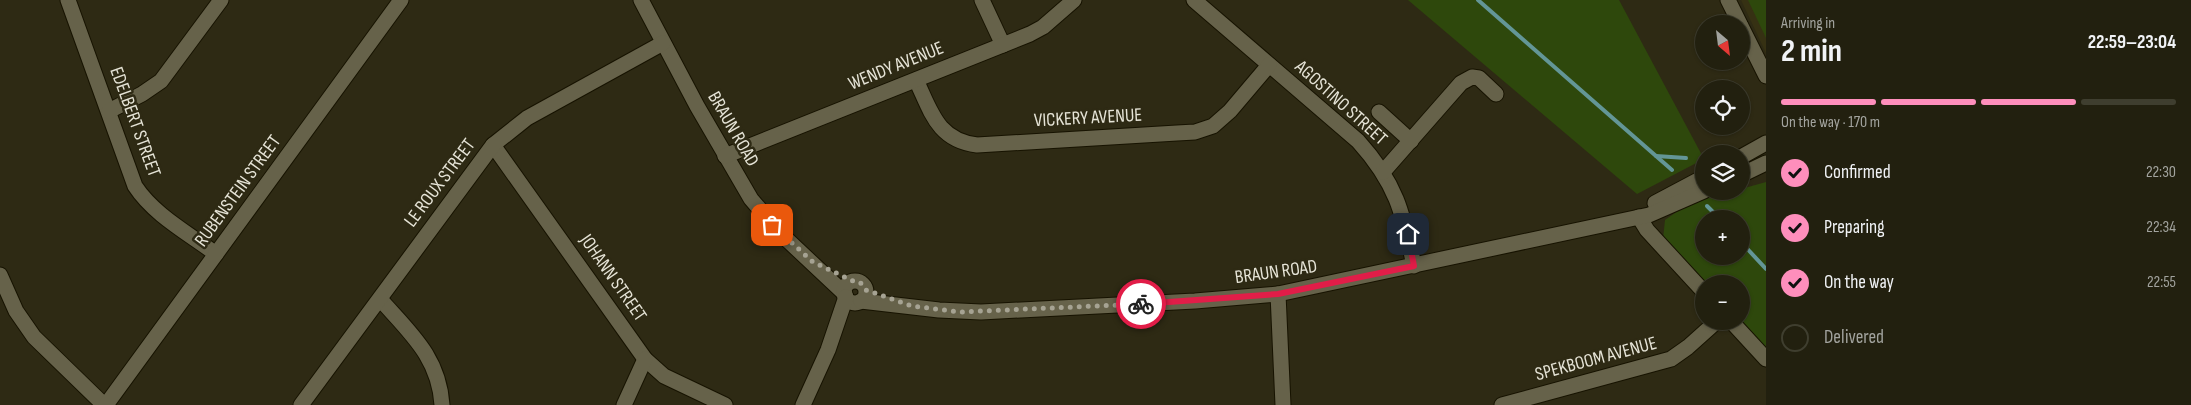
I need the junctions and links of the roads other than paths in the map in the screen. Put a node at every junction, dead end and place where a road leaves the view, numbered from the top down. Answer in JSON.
{"nodes":[{"id":1,"x":68,"y":0,"type":"edge"},
{"id":2,"x":221,"y":0,"type":"edge"},
{"id":3,"x":402,"y":0,"type":"edge"},
{"id":4,"x":640,"y":0,"type":"edge"},
{"id":5,"x":982,"y":0,"type":"edge"},
{"id":6,"x":1074,"y":0,"type":"edge"},
{"id":7,"x":1194,"y":0,"type":"edge"},
{"id":8,"x":1728,"y":0,"type":"edge"},
{"id":9,"x":1736,"y":15,"type":"edge"},
{"id":10,"x":663,"y":43,"type":"junction"},
{"id":11,"x":1750,"y":43,"type":"edge"},
{"id":12,"x":1003,"y":45,"type":"junction"},
{"id":13,"x":1269,"y":65,"type":"junction"},
{"id":14,"x":1766,"y":76,"type":"edge"},
{"id":15,"x":916,"y":80,"type":"junction"},
{"id":16,"x":1496,"y":94,"type":"dead end"},
{"id":17,"x":109,"y":111,"type":"junction"},
{"id":18,"x":1379,"y":112,"type":"dead end"},
{"id":19,"x":1411,"y":141,"type":"junction"},
{"id":20,"x":1766,"y":143,"type":"edge"},
{"id":21,"x":493,"y":145,"type":"junction"},
{"id":22,"x":1750,"y":152,"type":"edge"},
{"id":23,"x":726,"y":156,"type":"junction"},
{"id":24,"x":1766,"y":163,"type":"edge"},
{"id":25,"x":1750,"y":171,"type":"edge"},
{"id":26,"x":1383,"y":172,"type":"junction"},
{"id":27,"x":1695,"y":181,"type":"edge"},
{"id":28,"x":1695,"y":194,"type":"edge"},
{"id":29,"x":1639,"y":217,"type":"junction"},
{"id":30,"x":216,"y":254,"type":"junction"},
{"id":31,"x":1414,"y":266,"type":"junction"},
{"id":32,"x":0,"y":275,"type":"edge"},
{"id":33,"x":1695,"y":282,"type":"edge"},
{"id":34,"x":855,"y":294,"type":"junction"},
{"id":35,"x":1278,"y":294,"type":"junction"},
{"id":36,"x":380,"y":299,"type":"junction"},
{"id":37,"x":1707,"y":330,"type":"edge"},
{"id":38,"x":1739,"y":330,"type":"edge"},
{"id":39,"x":645,"y":359,"type":"junction"},
{"id":40,"x":1766,"y":359,"type":"edge"},
{"id":41,"x":105,"y":405,"type":"edge"},
{"id":42,"x":301,"y":405,"type":"edge"},
{"id":43,"x":442,"y":405,"type":"edge"},
{"id":44,"x":624,"y":405,"type":"edge"},
{"id":45,"x":725,"y":405,"type":"edge"},
{"id":46,"x":803,"y":405,"type":"edge"},
{"id":47,"x":1284,"y":405,"type":"edge"},
{"id":48,"x":1502,"y":405,"type":"edge"}],
"edges":[{"from":1,"to":17,"type":"street","name":"EDELBERT STREET"},
{"from":2,"to":17,"type":"street"},
{"from":3,"to":30,"type":"street","name":"RUBENSTEIN STREET"},
{"from":4,"to":10,"type":"street","name":"BRAUN ROAD"},
{"from":5,"to":12,"type":"street"},
{"from":6,"to":12,"type":"street","name":"WENDY AVENUE"},
{"from":7,"to":13,"type":"street","name":"AGOSTINO STREET"},
{"from":8,"to":9,"type":"street"},
{"from":10,"to":21,"type":"street","name":"LE ROUX STREET"},
{"from":10,"to":23,"type":"street","name":"BRAUN ROAD"},
{"from":11,"to":14,"type":"street"},
{"from":12,"to":15,"type":"street","name":"WENDY AVENUE"},
{"from":13,"to":15,"type":"street","name":"VICKERY AVENUE"},
{"from":13,"to":26,"type":"street","name":"AGOSTINO STREET"},
{"from":15,"to":23,"type":"street","name":"WENDY AVENUE"},
{"from":16,"to":19,"type":"street"},
{"from":17,"to":30,"type":"street","name":"EDELBERT STREET"},
{"from":18,"to":19,"type":"street"},
{"from":19,"to":26,"type":"street"},
{"from":20,"to":22,"type":"street"},
{"from":21,"to":36,"type":"street","name":"LE ROUX STREET"},
{"from":21,"to":39,"type":"street","name":"JOHANN STREET"},
{"from":23,"to":34,"type":"street","name":"BRAUN ROAD"},
{"from":24,"to":25,"type":"street"},
{"from":26,"to":31,"type":"street","name":"AGOSTINO STREET"},
{"from":27,"to":29,"type":"street","name":"BRAUN ROAD"},
{"from":28,"to":29,"type":"street","name":"BRAUN ROAD"},
{"from":29,"to":31,"type":"street","name":"BRAUN ROAD"},
{"from":29,"to":33,"type":"street"},
{"from":30,"to":41,"type":"street","name":"RUBENSTEIN STREET"},
{"from":31,"to":35,"type":"street","name":"BRAUN ROAD"},
{"from":32,"to":41,"type":"street"},
{"from":34,"to":35,"type":"street","name":"BRAUN ROAD"},
{"from":34,"to":46,"type":"street"},
{"from":35,"to":47,"type":"street"},
{"from":36,"to":42,"type":"street","name":"LE ROUX STREET"},
{"from":36,"to":43,"type":"street"},
{"from":37,"to":48,"type":"street","name":"SPEKBOOM AVENUE"},
{"from":38,"to":40,"type":"street"},
{"from":39,"to":44,"type":"street"},
{"from":39,"to":45,"type":"street","name":"JOHANN STREET"}]}
